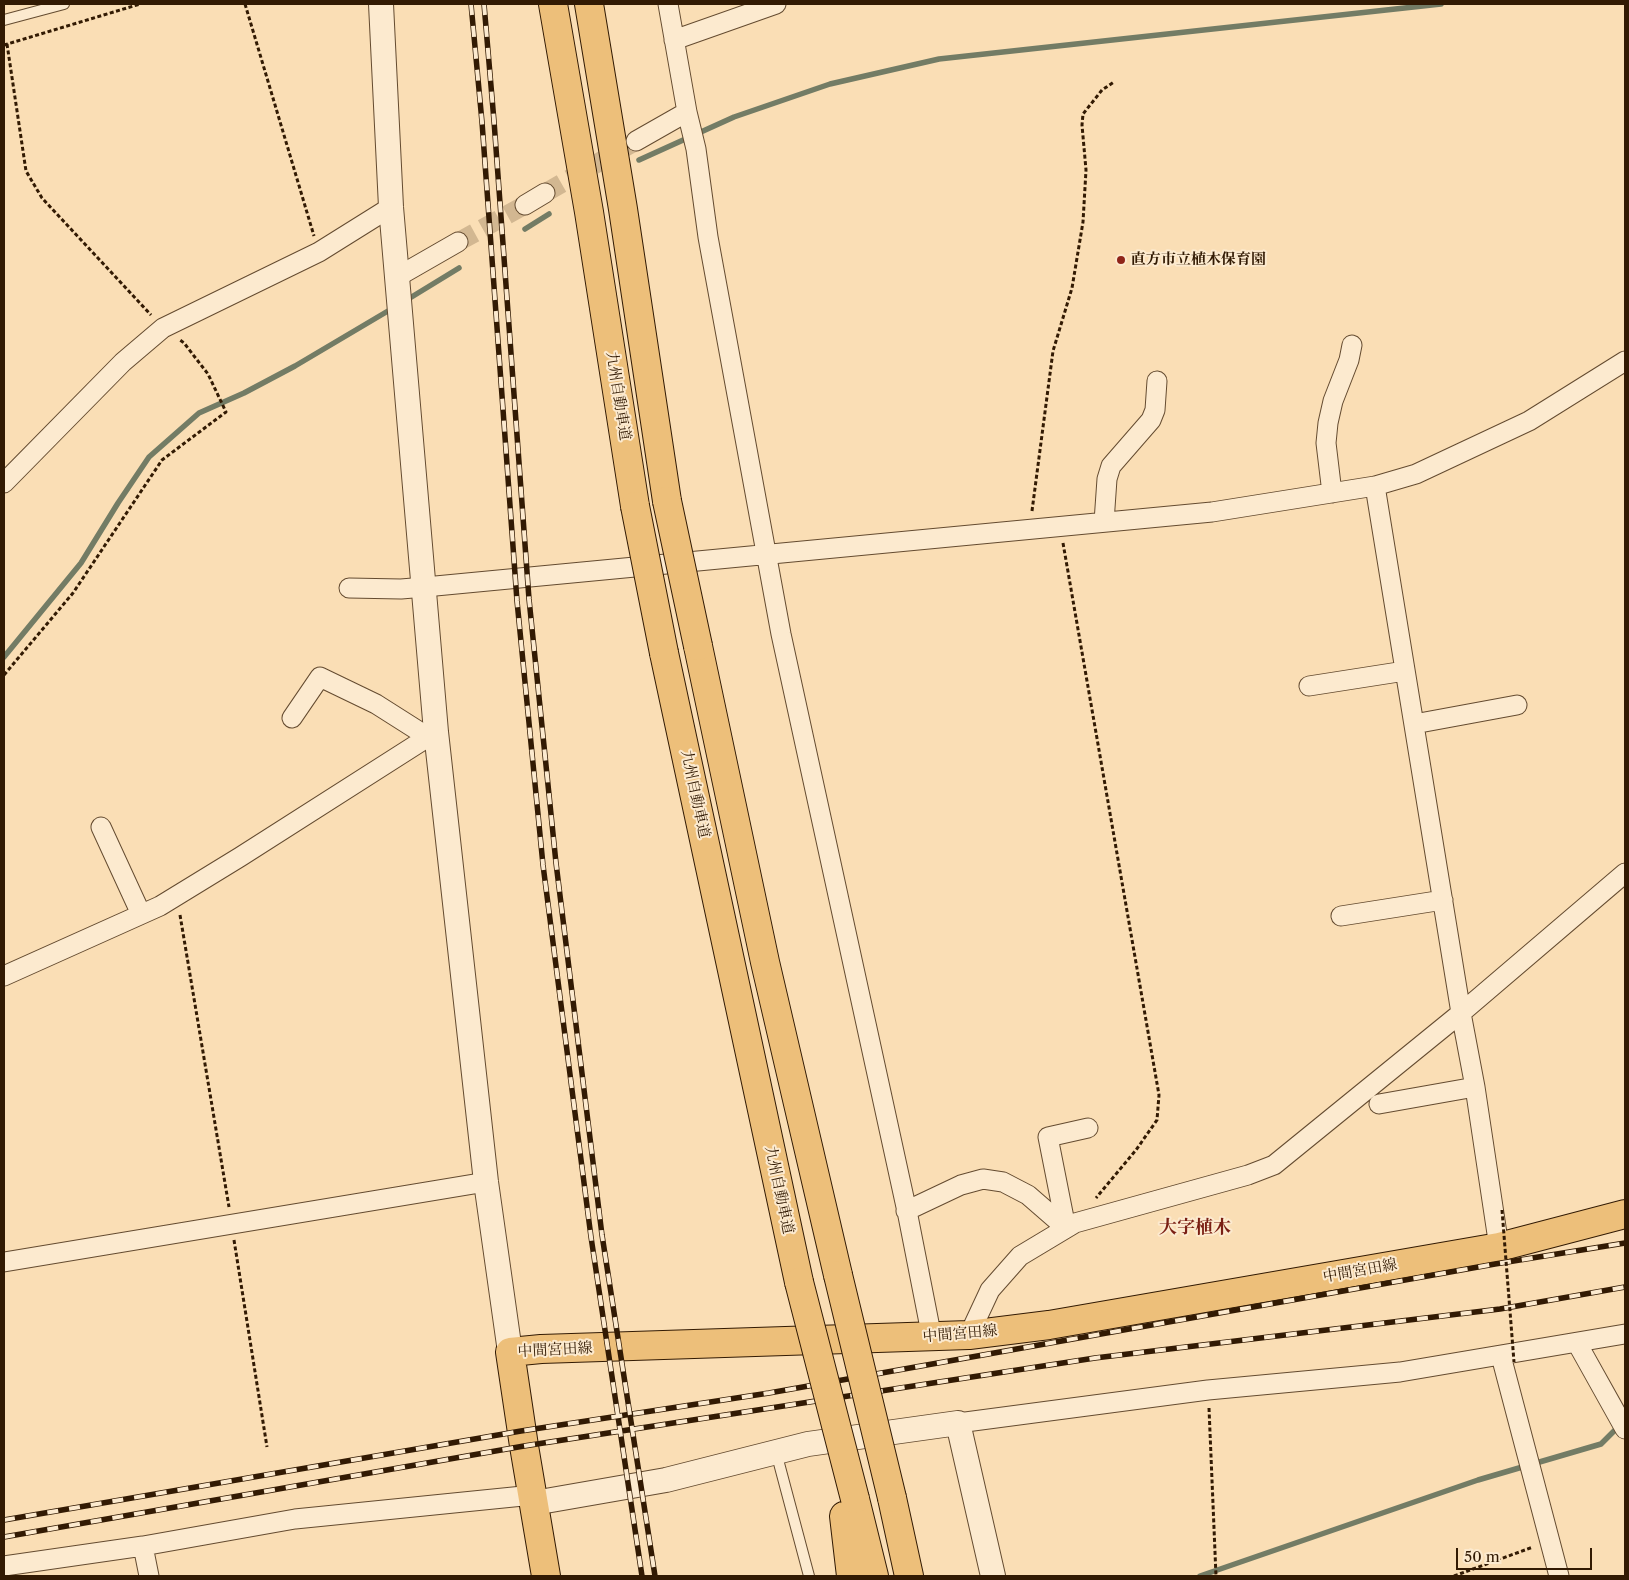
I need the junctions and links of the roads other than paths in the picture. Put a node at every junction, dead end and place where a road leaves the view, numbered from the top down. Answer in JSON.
{"nodes":[{"id":1,"x":64,"y":4,"type":"edge"},
{"id":2,"x":380,"y":4,"type":"edge"},
{"id":3,"x":553,"y":4,"type":"edge"},
{"id":4,"x":588,"y":4,"type":"edge"},
{"id":5,"x":668,"y":4,"type":"edge"},
{"id":6,"x":776,"y":4,"type":"edge"},
{"id":7,"x":4,"y":20,"type":"edge"},
{"id":8,"x":674,"y":40,"type":"junction"},
{"id":9,"x":688,"y":117,"type":"junction"},
{"id":10,"x":636,"y":141,"type":"tunnel mouth"},
{"id":11,"x":546,"y":193,"type":"tunnel mouth"},
{"id":12,"x":525,"y":205,"type":"tunnel mouth"},
{"id":13,"x":391,"y":206,"type":"junction"},
{"id":14,"x":458,"y":242,"type":"tunnel mouth"},
{"id":15,"x":397,"y":281,"type":"junction"},
{"id":16,"x":1352,"y":344,"type":"dead end"},
{"id":17,"x":1625,"y":361,"type":"edge"},
{"id":18,"x":1157,"y":381,"type":"dead end"},
{"id":19,"x":4,"y":483,"type":"edge"},
{"id":20,"x":1375,"y":486,"type":"junction"},
{"id":21,"x":1332,"y":493,"type":"junction"},
{"id":22,"x":1104,"y":522,"type":"junction"},
{"id":23,"x":766,"y":556,"type":"junction"},
{"id":24,"x":424,"y":587,"type":"junction"},
{"id":25,"x":348,"y":588,"type":"dead end"},
{"id":26,"x":1405,"y":671,"type":"junction"},
{"id":27,"x":1309,"y":686,"type":"dead end"},
{"id":28,"x":1517,"y":705,"type":"dead end"},
{"id":29,"x":292,"y":718,"type":"dead end"},
{"id":30,"x":1414,"y":724,"type":"junction"},
{"id":31,"x":432,"y":734,"type":"junction"},
{"id":32,"x":101,"y":828,"type":"dead end"},
{"id":33,"x":1625,"y":873,"type":"edge"},
{"id":34,"x":1442,"y":900,"type":"junction"},
{"id":35,"x":141,"y":914,"type":"junction"},
{"id":36,"x":1341,"y":916,"type":"dead end"},
{"id":37,"x":4,"y":976,"type":"edge"},
{"id":38,"x":1461,"y":1013,"type":"junction"},
{"id":39,"x":1475,"y":1087,"type":"junction"},
{"id":40,"x":1378,"y":1104,"type":"dead end"},
{"id":41,"x":1088,"y":1128,"type":"dead end"},
{"id":42,"x":486,"y":1182,"type":"junction"},
{"id":43,"x":906,"y":1211,"type":"junction"},
{"id":44,"x":1625,"y":1214,"type":"edge"},
{"id":45,"x":1070,"y":1226,"type":"junction"},
{"id":46,"x":1499,"y":1247,"type":"junction"},
{"id":47,"x":4,"y":1262,"type":"edge"},
{"id":48,"x":1625,"y":1334,"type":"edge"},
{"id":49,"x":969,"y":1335,"type":"junction"},
{"id":50,"x":932,"y":1338,"type":"junction"},
{"id":51,"x":1577,"y":1343,"type":"junction"},
{"id":52,"x":510,"y":1352,"type":"junction"},
{"id":53,"x":1508,"y":1359,"type":"junction"},
{"id":54,"x":958,"y":1423,"type":"junction"},
{"id":55,"x":1625,"y":1429,"type":"edge"},
{"id":56,"x":776,"y":1451,"type":"junction"},
{"id":57,"x":533,"y":1499,"type":"junction"},
{"id":58,"x":849,"y":1500,"type":"junction"},
{"id":59,"x":143,"y":1546,"type":"junction"},
{"id":60,"x":4,"y":1566,"type":"edge"},
{"id":61,"x":909,"y":1573,"type":"edge"},
{"id":62,"x":148,"y":1576,"type":"edge"},
{"id":63,"x":546,"y":1576,"type":"edge"},
{"id":64,"x":809,"y":1576,"type":"edge"},
{"id":65,"x":851,"y":1576,"type":"edge"},
{"id":66,"x":874,"y":1576,"type":"edge"},
{"id":67,"x":993,"y":1576,"type":"edge"},
{"id":68,"x":1558,"y":1576,"type":"edge"}],
"edges":[{"from":1,"to":7,"type":"lane"},
{"from":2,"to":13,"type":"street"},
{"from":3,"to":58,"type":"main road","name":"九州自動車道","bridge":true},
{"from":4,"to":61,"type":"main road","bridge":true},
{"from":5,"to":8,"type":"street"},
{"from":6,"to":8,"type":"street"},
{"from":8,"to":9,"type":"street"},
{"from":9,"to":10,"type":"street"},
{"from":9,"to":23,"type":"street"},
{"from":11,"to":12,"type":"street"},
{"from":13,"to":15,"type":"street"},
{"from":13,"to":19,"type":"street"},
{"from":14,"to":15,"type":"street"},
{"from":15,"to":24,"type":"street"},
{"from":16,"to":21,"type":"street"},
{"from":17,"to":20,"type":"street"},
{"from":18,"to":22,"type":"street"},
{"from":20,"to":21,"type":"street"},
{"from":20,"to":26,"type":"street"},
{"from":21,"to":22,"type":"street"},
{"from":22,"to":23,"type":"street"},
{"from":23,"to":24,"type":"street"},
{"from":23,"to":43,"type":"street"},
{"from":24,"to":25,"type":"street"},
{"from":24,"to":31,"type":"street"},
{"from":26,"to":27,"type":"street"},
{"from":26,"to":30,"type":"street"},
{"from":28,"to":30,"type":"street"},
{"from":29,"to":31,"type":"street"},
{"from":30,"to":34,"type":"street"},
{"from":31,"to":35,"type":"street"},
{"from":31,"to":42,"type":"street"},
{"from":32,"to":35,"type":"street"},
{"from":33,"to":38,"type":"street"},
{"from":34,"to":36,"type":"street"},
{"from":34,"to":38,"type":"street"},
{"from":35,"to":37,"type":"street"},
{"from":38,"to":39,"type":"street"},
{"from":38,"to":45,"type":"street"},
{"from":39,"to":40,"type":"street"},
{"from":39,"to":46,"type":"street"},
{"from":41,"to":45,"type":"street"},
{"from":42,"to":47,"type":"street"},
{"from":42,"to":52,"type":"street"},
{"from":43,"to":45,"type":"street"},
{"from":43,"to":50,"type":"street"},
{"from":44,"to":46,"type":"main road","name":"中間宮田線"},
{"from":45,"to":49,"type":"street"},
{"from":46,"to":49,"type":"main road","name":"中間宮田線"},
{"from":48,"to":51,"type":"street"},
{"from":49,"to":50,"type":"main road","name":"中間宮田線"},
{"from":50,"to":52,"type":"main road","name":"中間宮田線"},
{"from":51,"to":53,"type":"street"},
{"from":51,"to":55,"type":"street"},
{"from":52,"to":57,"type":"main road","name":"中間宮田線"},
{"from":53,"to":54,"type":"street"},
{"from":53,"to":68,"type":"street"},
{"from":54,"to":56,"type":"street"},
{"from":54,"to":67,"type":"street"},
{"from":56,"to":57,"type":"street"},
{"from":56,"to":64,"type":"lane"},
{"from":57,"to":59,"type":"street"},
{"from":57,"to":63,"type":"main road","name":"中間宮田線"},
{"from":58,"to":65,"type":"main road"},
{"from":58,"to":66,"type":"main road","name":"九州自動車道"},
{"from":59,"to":60,"type":"street"},
{"from":59,"to":62,"type":"street"}]}
